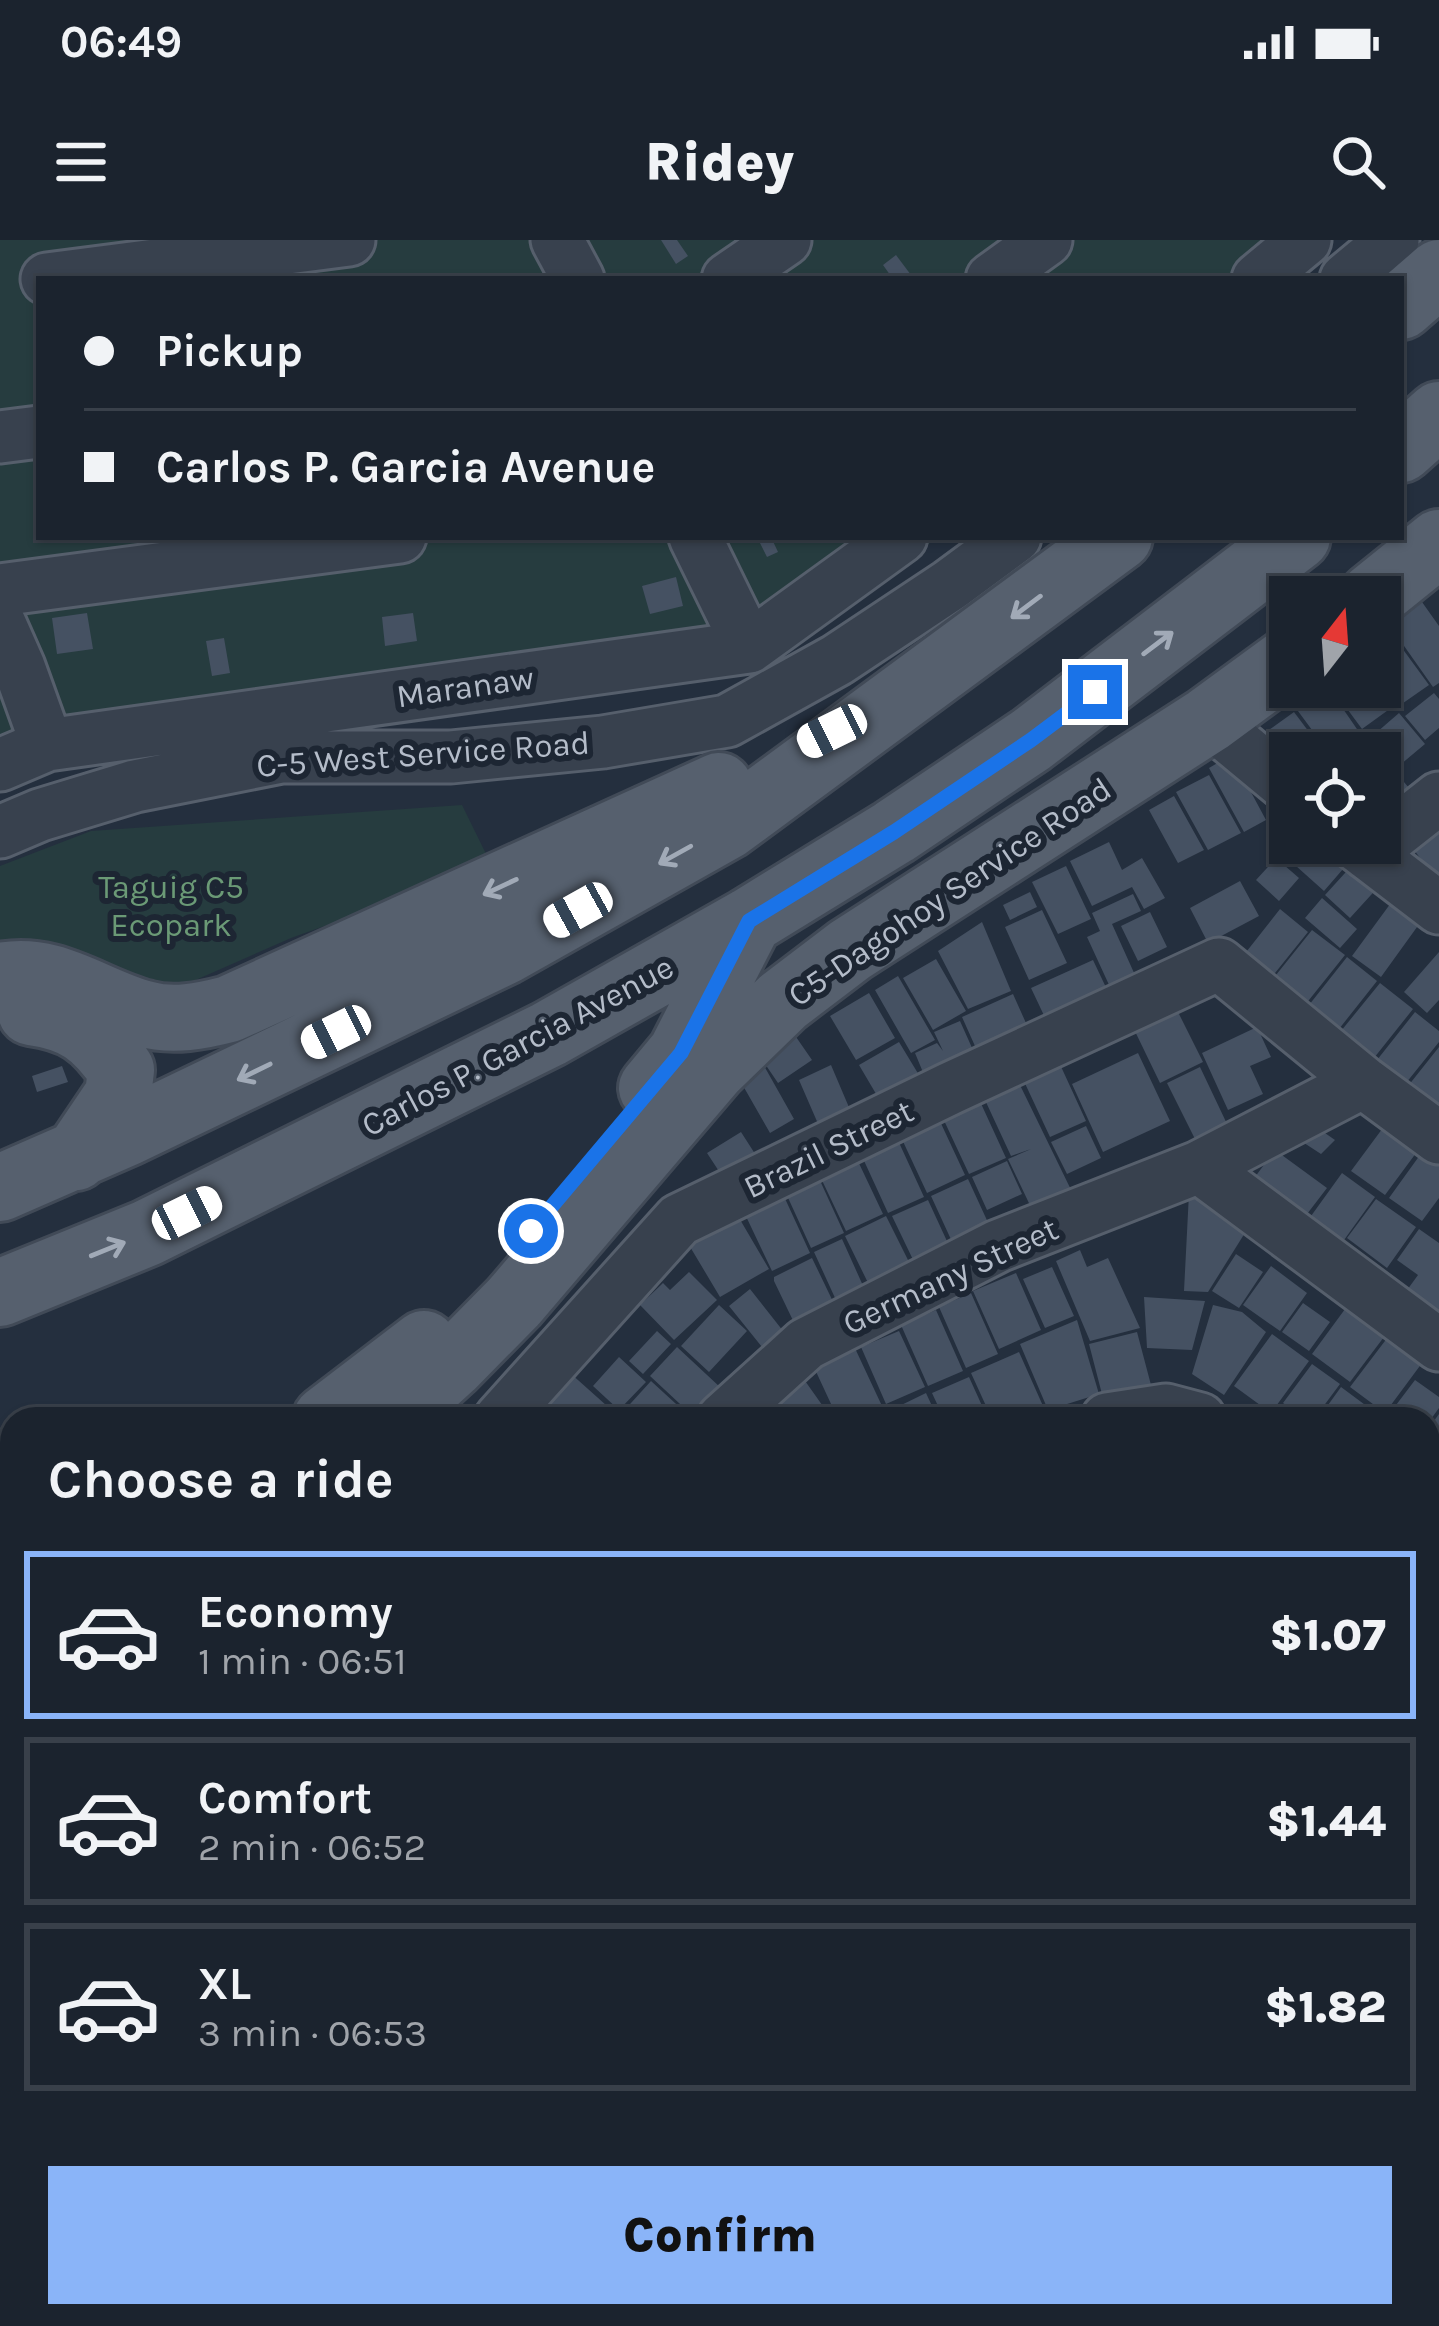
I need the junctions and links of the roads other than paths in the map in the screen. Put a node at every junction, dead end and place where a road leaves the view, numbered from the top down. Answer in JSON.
{"nodes":[{"id":1,"x":349,"y":240,"type":"edge"},
{"id":2,"x":557,"y":240,"type":"edge"},
{"id":3,"x":784,"y":240,"type":"edge"},
{"id":4,"x":1046,"y":240,"type":"edge"},
{"id":5,"x":1394,"y":240,"type":"edge"},
{"id":6,"x":1439,"y":273,"type":"edge"},
{"id":7,"x":74,"y":276,"type":"edge"},
{"id":8,"x":576,"y":276,"type":"edge"},
{"id":9,"x":732,"y":276,"type":"edge"},
{"id":10,"x":996,"y":276,"type":"edge"},
{"id":11,"x":1350,"y":276,"type":"edge"},
{"id":12,"x":36,"y":281,"type":"edge"},
{"id":13,"x":0,"y":285,"type":"edge"},
{"id":14,"x":1404,"y":303,"type":"edge"},
{"id":15,"x":1439,"y":415,"type":"edge"},
{"id":16,"x":36,"y":432,"type":"edge"},
{"id":17,"x":0,"y":437,"type":"edge"},
{"id":18,"x":1404,"y":446,"type":"edge"},
{"id":19,"x":377,"y":540,"type":"edge"},
{"id":20,"x":696,"y":540,"type":"edge"},
{"id":21,"x":897,"y":540,"type":"edge"},
{"id":22,"x":1011,"y":540,"type":"edge"},
{"id":23,"x":1115,"y":540,"type":"edge"},
{"id":24,"x":1293,"y":540,"type":"edge"},
{"id":25,"x":1439,"y":543,"type":"edge"},
{"id":26,"x":1398,"y":576,"type":"edge"},
{"id":27,"x":0,"y":590,"type":"edge"},
{"id":28,"x":0,"y":625,"type":"edge"},
{"id":29,"x":749,"y":647,"type":"junction"},
{"id":30,"x":1269,"y":675,"type":"edge"},
{"id":31,"x":909,"y":693,"type":"junction"},
{"id":32,"x":1208,"y":720,"type":"junction"},
{"id":33,"x":47,"y":745,"type":"junction"},
{"id":34,"x":0,"y":765,"type":"edge"},
{"id":35,"x":1269,"y":771,"type":"edge"},
{"id":36,"x":1439,"y":798,"type":"edge"},
{"id":37,"x":1401,"y":823,"type":"edge"},
{"id":38,"x":0,"y":832,"type":"edge"},
{"id":39,"x":1381,"y":864,"type":"edge"},
{"id":40,"x":614,"y":890,"type":"junction"},
{"id":41,"x":1439,"y":908,"type":"edge"},
{"id":42,"x":749,"y":921,"type":"junction"},
{"id":43,"x":659,"y":972,"type":"junction"},
{"id":44,"x":0,"y":976,"type":"edge"},
{"id":45,"x":0,"y":1017,"type":"edge"},
{"id":46,"x":187,"y":1018,"type":"junction"},
{"id":47,"x":1363,"y":1082,"type":"junction"},
{"id":48,"x":118,"y":1095,"type":"junction"},
{"id":49,"x":1439,"y":1138,"type":"edge"},
{"id":50,"x":76,"y":1157,"type":"junction"},
{"id":51,"x":1199,"y":1167,"type":"junction"},
{"id":52,"x":0,"y":1188,"type":"edge"},
{"id":53,"x":0,"y":1293,"type":"edge"},
{"id":54,"x":1439,"y":1345,"type":"edge"},
{"id":55,"x":342,"y":1407,"type":"edge"},
{"id":56,"x":406,"y":1407,"type":"edge"},
{"id":57,"x":511,"y":1407,"type":"edge"},
{"id":58,"x":736,"y":1407,"type":"edge"}],
"edges":[{"from":1,"to":7,"type":"street"},
{"from":2,"to":8,"type":"street"},
{"from":3,"to":9,"type":"street"},
{"from":4,"to":10,"type":"street"},
{"from":5,"to":11,"type":"street"},
{"from":6,"to":14,"type":"main road"},
{"from":12,"to":13,"type":"street"},
{"from":15,"to":18,"type":"main road"},
{"from":16,"to":17,"type":"street"},
{"from":19,"to":27,"type":"street"},
{"from":20,"to":29,"type":"street"},
{"from":21,"to":29,"type":"street","name":"Maranaw"},
{"from":22,"to":38,"type":"street","name":"C-5 West Service Road"},
{"from":23,"to":31,"type":"main road","one_way":true},
{"from":42,"to":24,"type":"main road","name":"Carlos P. Garcia Avenue","one_way":true},
{"from":25,"to":26,"type":"main road"},
{"from":28,"to":33,"type":"street"},
{"from":29,"to":33,"type":"street","name":"Maranaw"},
{"from":30,"to":32,"type":"main road","name":"C5-Dagohoy Service Road"},
{"from":31,"to":40,"type":"main road","one_way":true},
{"from":31,"to":46,"type":"main road","one_way":true},
{"from":32,"to":35,"type":"street"},
{"from":32,"to":56,"type":"main road","name":"C5-Dagohoy Service Road"},
{"from":33,"to":34,"type":"street","name":"Maranaw"},
{"from":36,"to":37,"type":"street"},
{"from":39,"to":41,"type":"street"},
{"from":40,"to":43,"type":"main road"},
{"from":40,"to":50,"type":"main road","one_way":true},
{"from":42,"to":43,"type":"main road","name":"Carlos P. Garcia Avenue"},
{"from":42,"to":55,"type":"main road"},
{"from":53,"to":43,"type":"main road","name":"Carlos P. Garcia Avenue","one_way":true},
{"from":44,"to":46,"type":"main road"},
{"from":45,"to":48,"type":"main road"},
{"from":46,"to":48,"type":"street"},
{"from":47,"to":49,"type":"street"},
{"from":47,"to":51,"type":"street","name":"Germany Street"},
{"from":47,"to":57,"type":"street","name":"Brazil Street"},
{"from":48,"to":50,"type":"main road"},
{"from":50,"to":52,"type":"main road"},
{"from":51,"to":54,"type":"street"},
{"from":51,"to":58,"type":"street","name":"Germany Street"}]}
